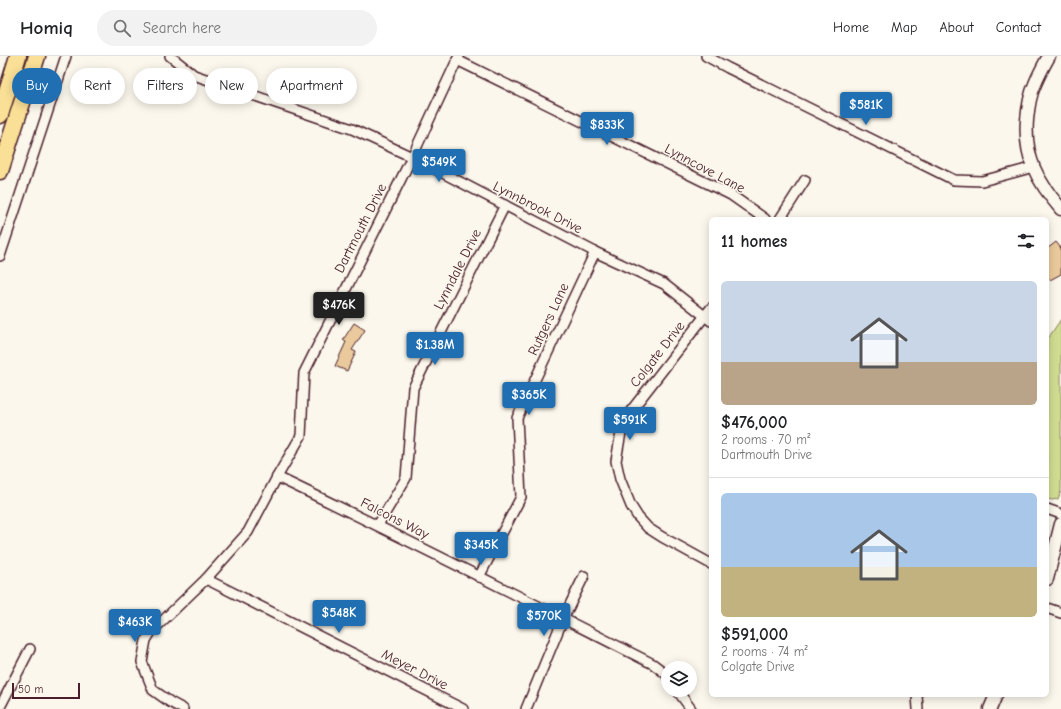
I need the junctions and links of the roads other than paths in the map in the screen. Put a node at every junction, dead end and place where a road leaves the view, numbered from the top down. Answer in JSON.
{"nodes":[{"id":1,"x":18,"y":56,"type":"edge"},
{"id":2,"x":37,"y":56,"type":"edge"},
{"id":3,"x":66,"y":56,"type":"edge"},
{"id":4,"x":170,"y":56,"type":"edge"},
{"id":5,"x":1043,"y":56,"type":"edge"},
{"id":6,"x":1049,"y":56,"type":"edge"},
{"id":7,"x":1058,"y":56,"type":"edge"},
{"id":8,"x":712,"y":57,"type":"edge"},
{"id":9,"x":458,"y":58,"type":"edge"},
{"id":10,"x":1043,"y":69,"type":"junction"},
{"id":11,"x":1034,"y":85,"type":"junction"},
{"id":12,"x":0,"y":115,"type":"edge"},
{"id":13,"x":412,"y":157,"type":"junction"},
{"id":14,"x":1032,"y":167,"type":"junction"},
{"id":15,"x":0,"y":171,"type":"edge"},
{"id":16,"x":805,"y":180,"type":"dead end"},
{"id":17,"x":505,"y":205,"type":"junction"},
{"id":18,"x":1061,"y":209,"type":"edge"},
{"id":19,"x":762,"y":217,"type":"edge"},
{"id":20,"x":781,"y":217,"type":"edge"},
{"id":21,"x":595,"y":252,"type":"junction"},
{"id":22,"x":0,"y":256,"type":"edge"},
{"id":23,"x":708,"y":318,"type":"edge"},
{"id":24,"x":277,"y":477,"type":"junction"},
{"id":25,"x":1049,"y":509,"type":"edge"},
{"id":26,"x":1061,"y":514,"type":"edge"},
{"id":27,"x":1061,"y":524,"type":"edge"},
{"id":28,"x":378,"y":525,"type":"junction"},
{"id":29,"x":709,"y":563,"type":"edge"},
{"id":30,"x":1049,"y":571,"type":"edge"},
{"id":31,"x":584,"y":576,"type":"dead end"},
{"id":32,"x":478,"y":577,"type":"junction"},
{"id":33,"x":206,"y":579,"type":"junction"},
{"id":34,"x":1049,"y":609,"type":"edge"},
{"id":35,"x":1061,"y":613,"type":"edge"},
{"id":36,"x":563,"y":619,"type":"junction"},
{"id":37,"x":30,"y":649,"type":"dead end"},
{"id":38,"x":661,"y":670,"type":"edge"},
{"id":39,"x":682,"y":697,"type":"edge"},
{"id":40,"x":917,"y":697,"type":"edge"},
{"id":41,"x":995,"y":697,"type":"edge"},
{"id":42,"x":0,"y":707,"type":"edge"},
{"id":43,"x":183,"y":709,"type":"edge"},
{"id":44,"x":463,"y":709,"type":"edge"},
{"id":45,"x":526,"y":709,"type":"edge"},
{"id":46,"x":691,"y":709,"type":"edge"},
{"id":47,"x":918,"y":709,"type":"edge"},
{"id":48,"x":990,"y":709,"type":"edge"}],
"edges":[{"from":1,"to":12,"type":"highway"},
{"from":2,"to":15,"type":"highway"},
{"from":3,"to":22,"type":"street"},
{"from":4,"to":13,"type":"street","name":"Lynnbrook Drive"},
{"from":5,"to":10,"type":"street"},
{"from":6,"to":10,"type":"street"},
{"from":7,"to":11,"type":"street"},
{"from":8,"to":14,"type":"street"},
{"from":9,"to":13,"type":"street","name":"Dartmouth Drive"},
{"from":9,"to":19,"type":"street","name":"Lynncove Lane"},
{"from":10,"to":11,"type":"street"},
{"from":11,"to":14,"type":"street"},
{"from":13,"to":17,"type":"street","name":"Lynnbrook Drive"},
{"from":13,"to":24,"type":"street","name":"Dartmouth Drive"},
{"from":14,"to":18,"type":"street"},
{"from":16,"to":20,"type":"street"},
{"from":17,"to":21,"type":"street","name":"Lynnbrook Drive"},
{"from":17,"to":28,"type":"street","name":"Lynndale Drive"},
{"from":21,"to":23,"type":"street","name":"Lynnbrook Drive"},
{"from":21,"to":32,"type":"street","name":"Rutgers Lane"},
{"from":23,"to":29,"type":"street","name":"Colgate Drive"},
{"from":24,"to":28,"type":"street","name":"Falcons Way"},
{"from":24,"to":33,"type":"street","name":"Dartmouth Drive"},
{"from":25,"to":26,"type":"street"},
{"from":27,"to":30,"type":"street"},
{"from":28,"to":32,"type":"street","name":"Falcons Way"},
{"from":31,"to":36,"type":"street"},
{"from":32,"to":36,"type":"street","name":"Falcons Way"},
{"from":33,"to":43,"type":"street","name":"Dartmouth Drive"},
{"from":33,"to":44,"type":"street","name":"Meyer Drive"},
{"from":34,"to":35,"type":"street"},
{"from":36,"to":38,"type":"street","name":"Falcons Way"},
{"from":36,"to":45,"type":"street"},
{"from":37,"to":42,"type":"street"},
{"from":39,"to":46,"type":"street"},
{"from":40,"to":47,"type":"street"},
{"from":41,"to":48,"type":"street"}]}
